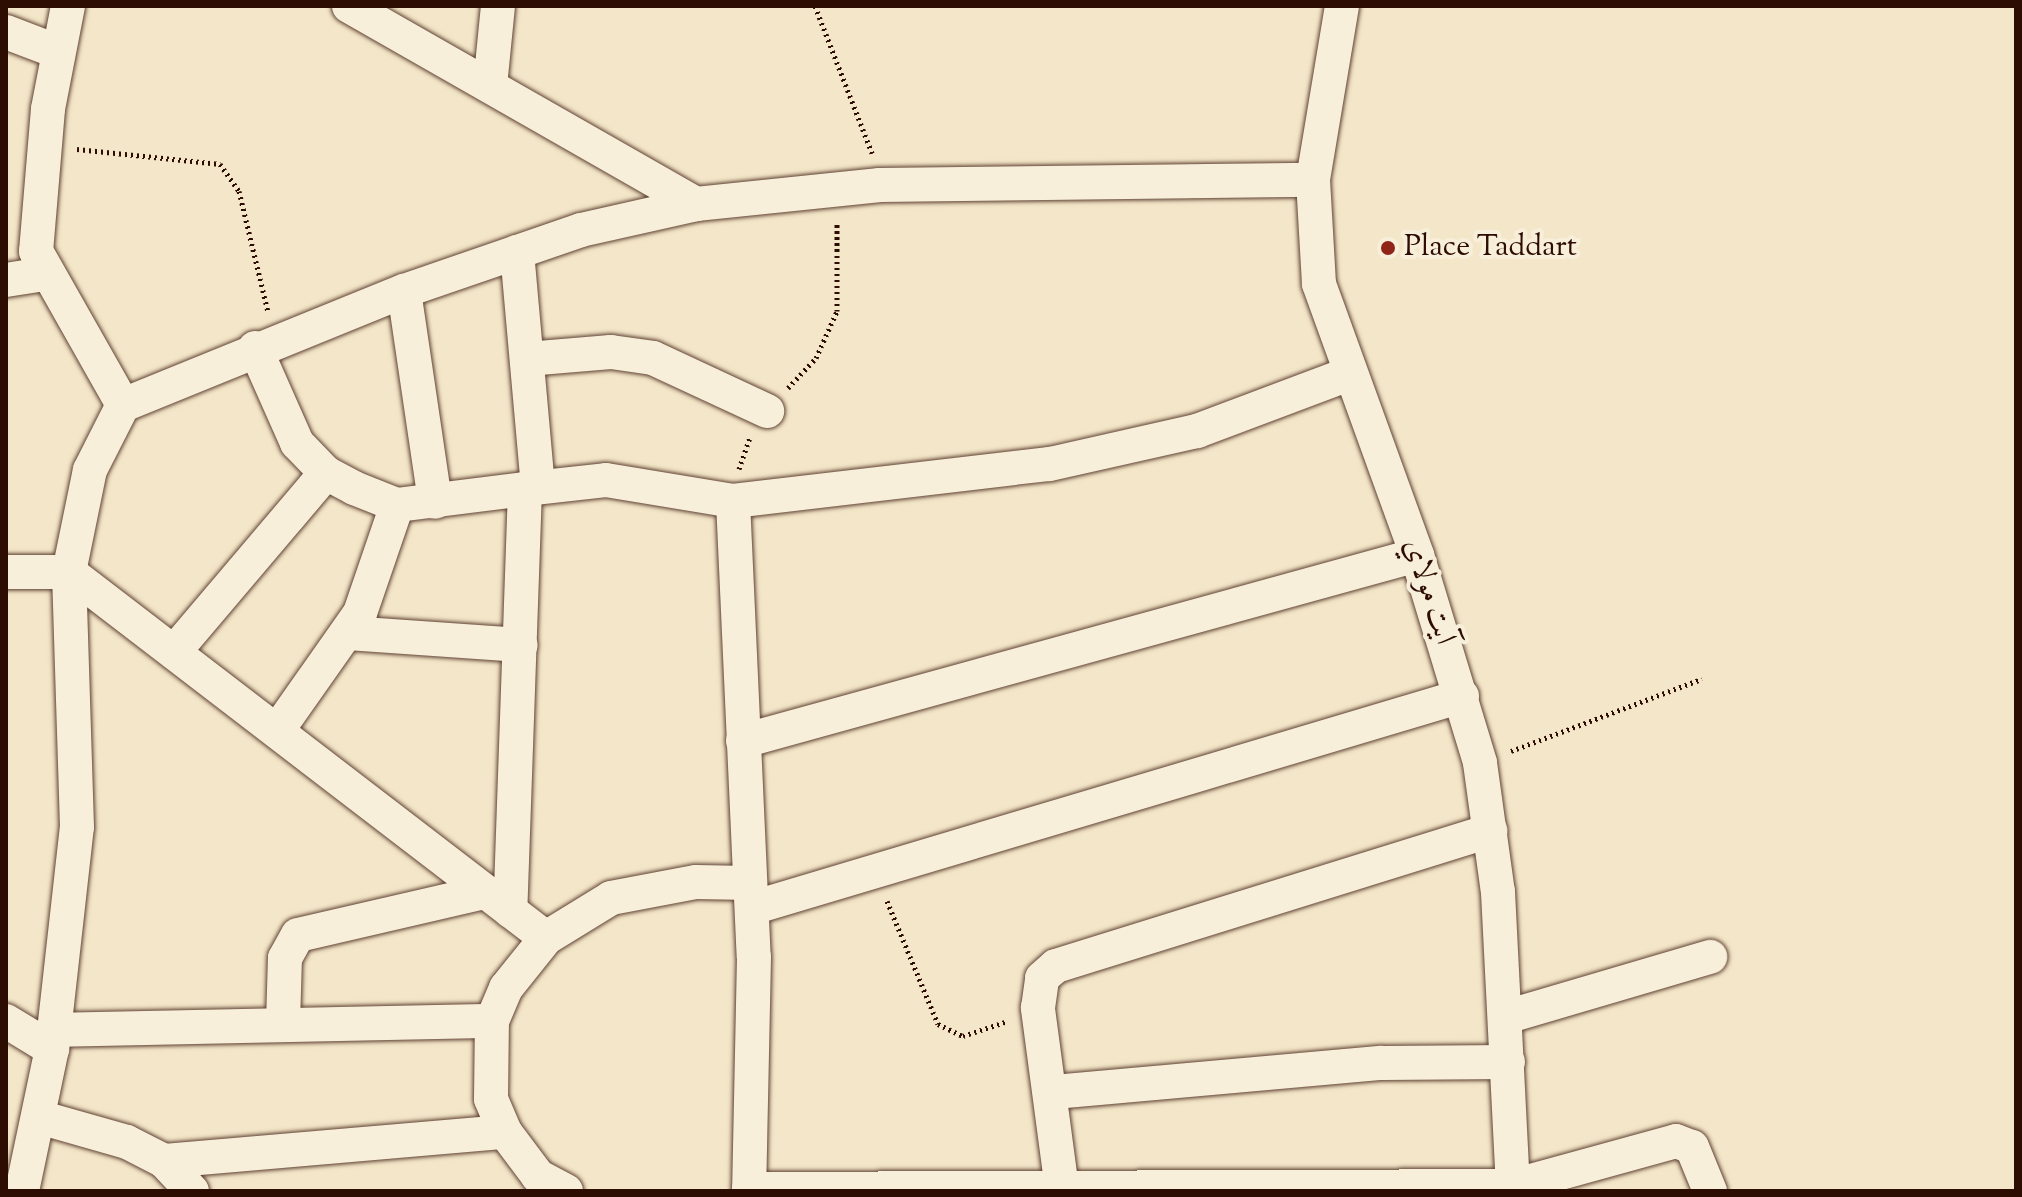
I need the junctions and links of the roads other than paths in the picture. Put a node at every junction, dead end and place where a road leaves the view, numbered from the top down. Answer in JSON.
{"nodes":[{"id":1,"x":68,"y":6,"type":"edge"},
{"id":2,"x":349,"y":6,"type":"edge"},
{"id":3,"x":498,"y":6,"type":"edge"},
{"id":4,"x":1342,"y":6,"type":"edge"},
{"id":5,"x":6,"y":32,"type":"edge"},
{"id":6,"x":56,"y":51,"type":"junction"},
{"id":7,"x":490,"y":86,"type":"junction"},
{"id":8,"x":1313,"y":180,"type":"junction"},
{"id":9,"x":696,"y":204,"type":"junction"},
{"id":10,"x":517,"y":252,"type":"junction"},
{"id":11,"x":45,"y":274,"type":"junction"},
{"id":12,"x":6,"y":280,"type":"edge"},
{"id":13,"x":404,"y":291,"type":"junction"},
{"id":14,"x":265,"y":344,"type":"junction"},
{"id":15,"x":527,"y":359,"type":"junction"},
{"id":16,"x":1349,"y":374,"type":"junction"},
{"id":17,"x":123,"y":405,"type":"junction"},
{"id":18,"x":767,"y":411,"type":"road end"},
{"id":19,"x":326,"y":473,"type":"junction"},
{"id":20,"x":532,"y":488,"type":"junction"},
{"id":21,"x":733,"y":501,"type":"junction"},
{"id":22,"x":435,"y":502,"type":"junction"},
{"id":23,"x":397,"y":505,"type":"junction"},
{"id":24,"x":1417,"y":555,"type":"junction"},
{"id":25,"x":6,"y":572,"type":"edge"},
{"id":26,"x":69,"y":572,"type":"junction"},
{"id":27,"x":348,"y":633,"type":"junction"},
{"id":28,"x":521,"y":645,"type":"junction"},
{"id":29,"x":174,"y":652,"type":"junction"},
{"id":30,"x":1462,"y":696,"type":"junction"},
{"id":31,"x":277,"y":731,"type":"junction"},
{"id":32,"x":743,"y":741,"type":"junction"},
{"id":33,"x":1490,"y":831,"type":"junction"},
{"id":34,"x":751,"y":896,"type":"junction"},
{"id":35,"x":497,"y":902,"type":"junction"},
{"id":36,"x":546,"y":938,"type":"junction"},
{"id":37,"x":1710,"y":957,"type":"dead end"},
{"id":38,"x":1506,"y":1017,"type":"junction"},
{"id":39,"x":6,"y":1021,"type":"edge"},
{"id":40,"x":492,"y":1021,"type":"junction"},
{"id":41,"x":283,"y":1024,"type":"junction"},
{"id":42,"x":53,"y":1039,"type":"junction"},
{"id":43,"x":1508,"y":1062,"type":"junction"},
{"id":44,"x":1054,"y":1092,"type":"junction"},
{"id":45,"x":39,"y":1117,"type":"junction"},
{"id":46,"x":505,"y":1132,"type":"junction"},
{"id":47,"x":164,"y":1161,"type":"junction"},
{"id":48,"x":543,"y":1186,"type":"edge"},
{"id":49,"x":6,"y":1189,"type":"edge"},
{"id":50,"x":1062,"y":1189,"type":"edge"},
{"id":51,"x":1329,"y":1189,"type":"edge"},
{"id":52,"x":1513,"y":1189,"type":"edge"},
{"id":53,"x":749,"y":1190,"type":"edge"},
{"id":54,"x":1025,"y":1190,"type":"edge"},
{"id":55,"x":1126,"y":1190,"type":"edge"},
{"id":56,"x":12,"y":1191,"type":"edge"},
{"id":57,"x":22,"y":1191,"type":"edge"},
{"id":58,"x":192,"y":1191,"type":"edge"},
{"id":59,"x":1710,"y":1191,"type":"edge"}],
"edges":[{"from":1,"to":6,"type":"street"},
{"from":2,"to":7,"type":"street"},
{"from":3,"to":7,"type":"street"},
{"from":4,"to":8,"type":"street","name":"آيت مولاي"},
{"from":5,"to":6,"type":"street"},
{"from":6,"to":11,"type":"street"},
{"from":7,"to":9,"type":"street"},
{"from":8,"to":9,"type":"street"},
{"from":8,"to":16,"type":"street","name":"آيت مولاي"},
{"from":9,"to":10,"type":"street"},
{"from":10,"to":13,"type":"street"},
{"from":10,"to":15,"type":"street"},
{"from":11,"to":12,"type":"street"},
{"from":11,"to":17,"type":"street"},
{"from":13,"to":14,"type":"street"},
{"from":13,"to":22,"type":"street"},
{"from":14,"to":17,"type":"street"},
{"from":14,"to":19,"type":"street"},
{"from":15,"to":18,"type":"street"},
{"from":15,"to":20,"type":"street"},
{"from":16,"to":21,"type":"street"},
{"from":16,"to":24,"type":"street","name":"آيت مولاي"},
{"from":17,"to":26,"type":"street"},
{"from":19,"to":23,"type":"street"},
{"from":19,"to":29,"type":"street"},
{"from":20,"to":21,"type":"street"},
{"from":20,"to":22,"type":"street"},
{"from":20,"to":28,"type":"street"},
{"from":21,"to":32,"type":"street"},
{"from":22,"to":23,"type":"street"},
{"from":23,"to":27,"type":"street"},
{"from":24,"to":30,"type":"street","name":"آيت مولاي"},
{"from":24,"to":32,"type":"street"},
{"from":25,"to":26,"type":"street"},
{"from":26,"to":29,"type":"street"},
{"from":26,"to":42,"type":"street"},
{"from":27,"to":28,"type":"street"},
{"from":27,"to":31,"type":"street"},
{"from":28,"to":35,"type":"street"},
{"from":29,"to":31,"type":"street"},
{"from":30,"to":33,"type":"street","name":"آيت مولاي"},
{"from":30,"to":34,"type":"street"},
{"from":31,"to":35,"type":"street"},
{"from":32,"to":34,"type":"street"},
{"from":33,"to":38,"type":"street","name":"آيت مولاي"},
{"from":33,"to":44,"type":"street"},
{"from":34,"to":36,"type":"street"},
{"from":34,"to":53,"type":"street"},
{"from":35,"to":36,"type":"street"},
{"from":35,"to":41,"type":"street"},
{"from":36,"to":40,"type":"street"},
{"from":37,"to":38,"type":"street"},
{"from":38,"to":43,"type":"street","name":"آيت مولاي"},
{"from":39,"to":42,"type":"street"},
{"from":40,"to":41,"type":"street"},
{"from":40,"to":46,"type":"street"},
{"from":41,"to":42,"type":"street"},
{"from":42,"to":45,"type":"street"},
{"from":43,"to":44,"type":"street"},
{"from":43,"to":52,"type":"street","name":"آيت مولاي"},
{"from":44,"to":50,"type":"street"},
{"from":45,"to":47,"type":"street"},
{"from":45,"to":57,"type":"street"},
{"from":46,"to":47,"type":"street"},
{"from":46,"to":48,"type":"street"},
{"from":47,"to":58,"type":"street"},
{"from":49,"to":56,"type":"street"},
{"from":50,"to":54,"type":"street"},
{"from":50,"to":55,"type":"street"},
{"from":51,"to":52,"type":"street"},
{"from":51,"to":55,"type":"street"},
{"from":52,"to":59,"type":"street"},
{"from":53,"to":54,"type":"street"}]}
